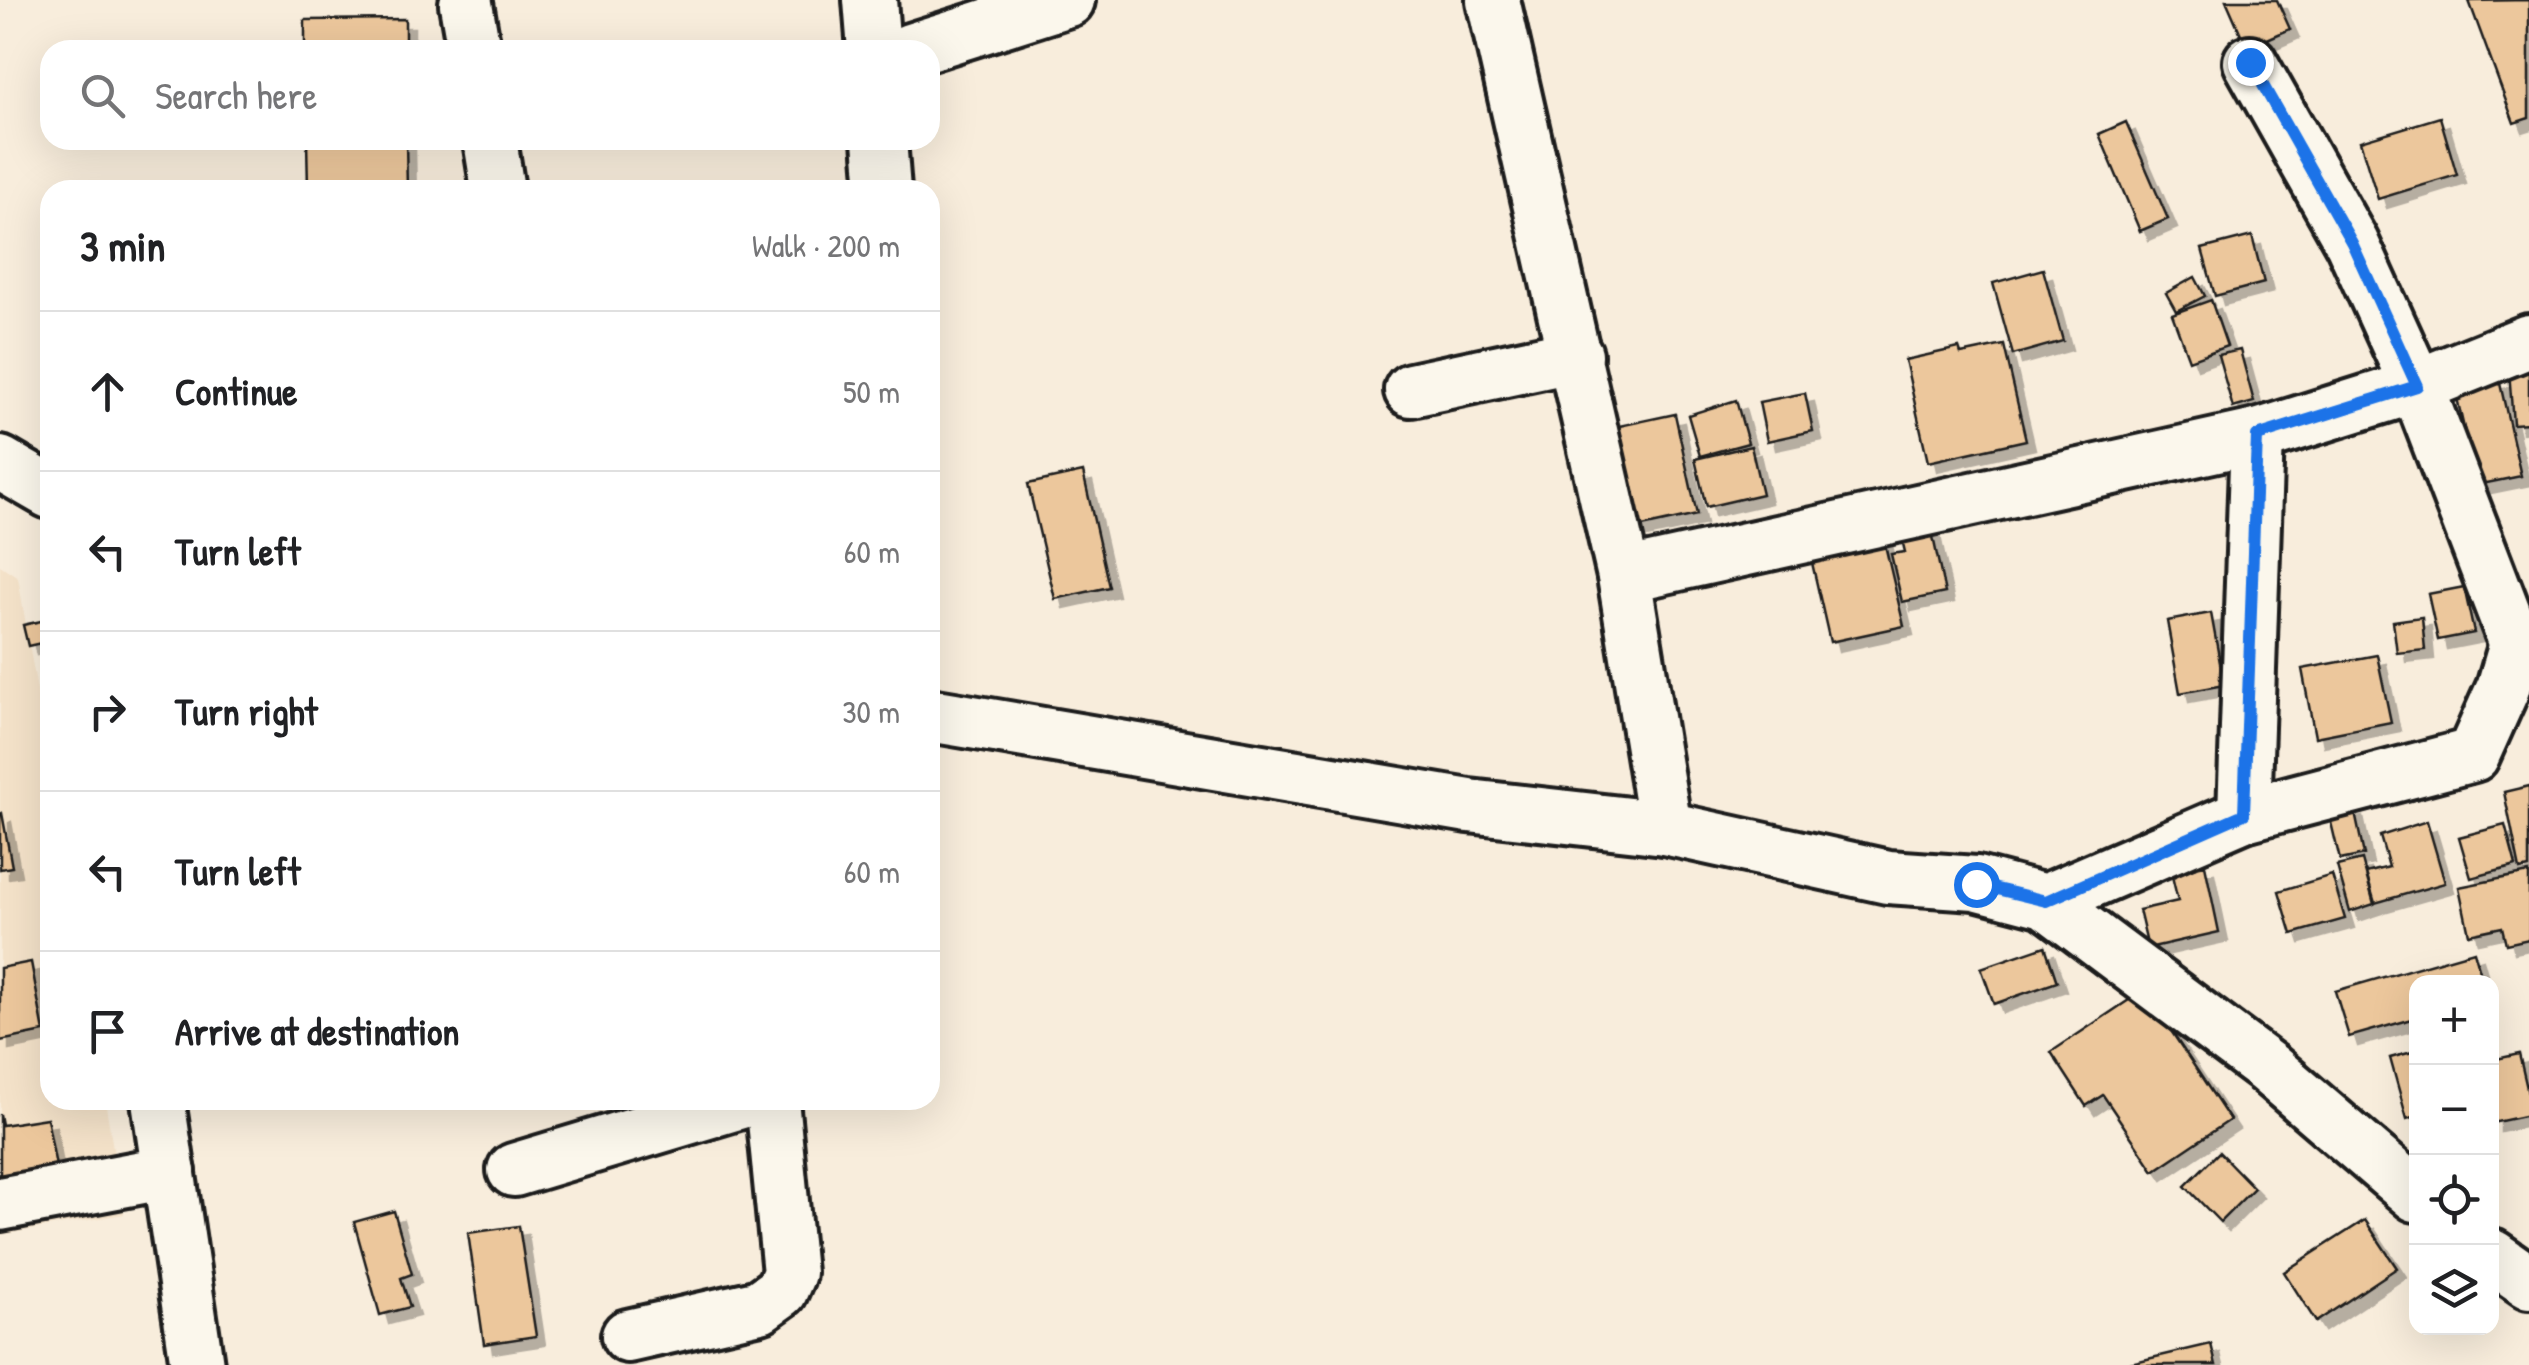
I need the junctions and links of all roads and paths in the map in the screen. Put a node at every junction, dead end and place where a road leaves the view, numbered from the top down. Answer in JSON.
{"nodes":[{"id":1,"x":870,"y":0,"type":"edge"},
{"id":2,"x":1068,"y":0,"type":"edge"},
{"id":3,"x":1493,"y":0,"type":"edge"},
{"id":4,"x":873,"y":40,"type":"edge"},
{"id":5,"x":940,"y":41,"type":"edge"},
{"id":6,"x":2250,"y":62,"type":"dead end"},
{"id":7,"x":492,"y":150,"type":"edge"},
{"id":8,"x":881,"y":150,"type":"edge"},
{"id":9,"x":496,"y":180,"type":"edge"},
{"id":10,"x":883,"y":180,"type":"edge"},
{"id":11,"x":2529,"y":341,"type":"edge"},
{"id":12,"x":1576,"y":355,"type":"junction"},
{"id":13,"x":2417,"y":386,"type":"junction"},
{"id":14,"x":1411,"y":390,"type":"dead end"},
{"id":15,"x":2257,"y":436,"type":"junction"},
{"id":16,"x":0,"y":463,"type":"edge"},
{"id":17,"x":40,"y":486,"type":"edge"},
{"id":18,"x":1624,"y":576,"type":"junction"},
{"id":19,"x":2522,"y":644,"type":"edge"},
{"id":20,"x":940,"y":716,"type":"edge"},
{"id":21,"x":2244,"y":814,"type":"junction"},
{"id":22,"x":1665,"y":828,"type":"junction"},
{"id":23,"x":2046,"y":901,"type":"junction"},
{"id":24,"x":160,"y":1110,"type":"edge"},
{"id":25,"x":714,"y":1110,"type":"edge"},
{"id":26,"x":773,"y":1110,"type":"edge"},
{"id":27,"x":514,"y":1170,"type":"dead end"},
{"id":28,"x":169,"y":1172,"type":"junction"},
{"id":29,"x":2409,"y":1190,"type":"edge"},
{"id":30,"x":0,"y":1204,"type":"edge"},
{"id":31,"x":2499,"y":1261,"type":"edge"},
{"id":32,"x":2529,"y":1282,"type":"edge"},
{"id":33,"x":628,"y":1336,"type":"dead end"},
{"id":34,"x":197,"y":1365,"type":"edge"}],
"edges":[{"from":1,"to":4,"type":"street"},
{"from":2,"to":5,"type":"street"},
{"from":3,"to":12,"type":"street"},
{"from":6,"to":13,"type":"street"},
{"from":7,"to":9,"type":"street"},
{"from":8,"to":10,"type":"street"},
{"from":11,"to":13,"type":"street"},
{"from":12,"to":14,"type":"street"},
{"from":12,"to":18,"type":"street"},
{"from":13,"to":15,"type":"street"},
{"from":13,"to":19,"type":"street"},
{"from":15,"to":18,"type":"street"},
{"from":15,"to":21,"type":"street"},
{"from":16,"to":17,"type":"street"},
{"from":18,"to":22,"type":"street"},
{"from":19,"to":21,"type":"street"},
{"from":20,"to":22,"type":"street"},
{"from":21,"to":23,"type":"street"},
{"from":22,"to":23,"type":"street"},
{"from":23,"to":29,"type":"street"},
{"from":24,"to":28,"type":"street"},
{"from":25,"to":27,"type":"street"},
{"from":26,"to":33,"type":"street"},
{"from":28,"to":30,"type":"street"},
{"from":28,"to":34,"type":"street"},
{"from":31,"to":32,"type":"street"}]}
